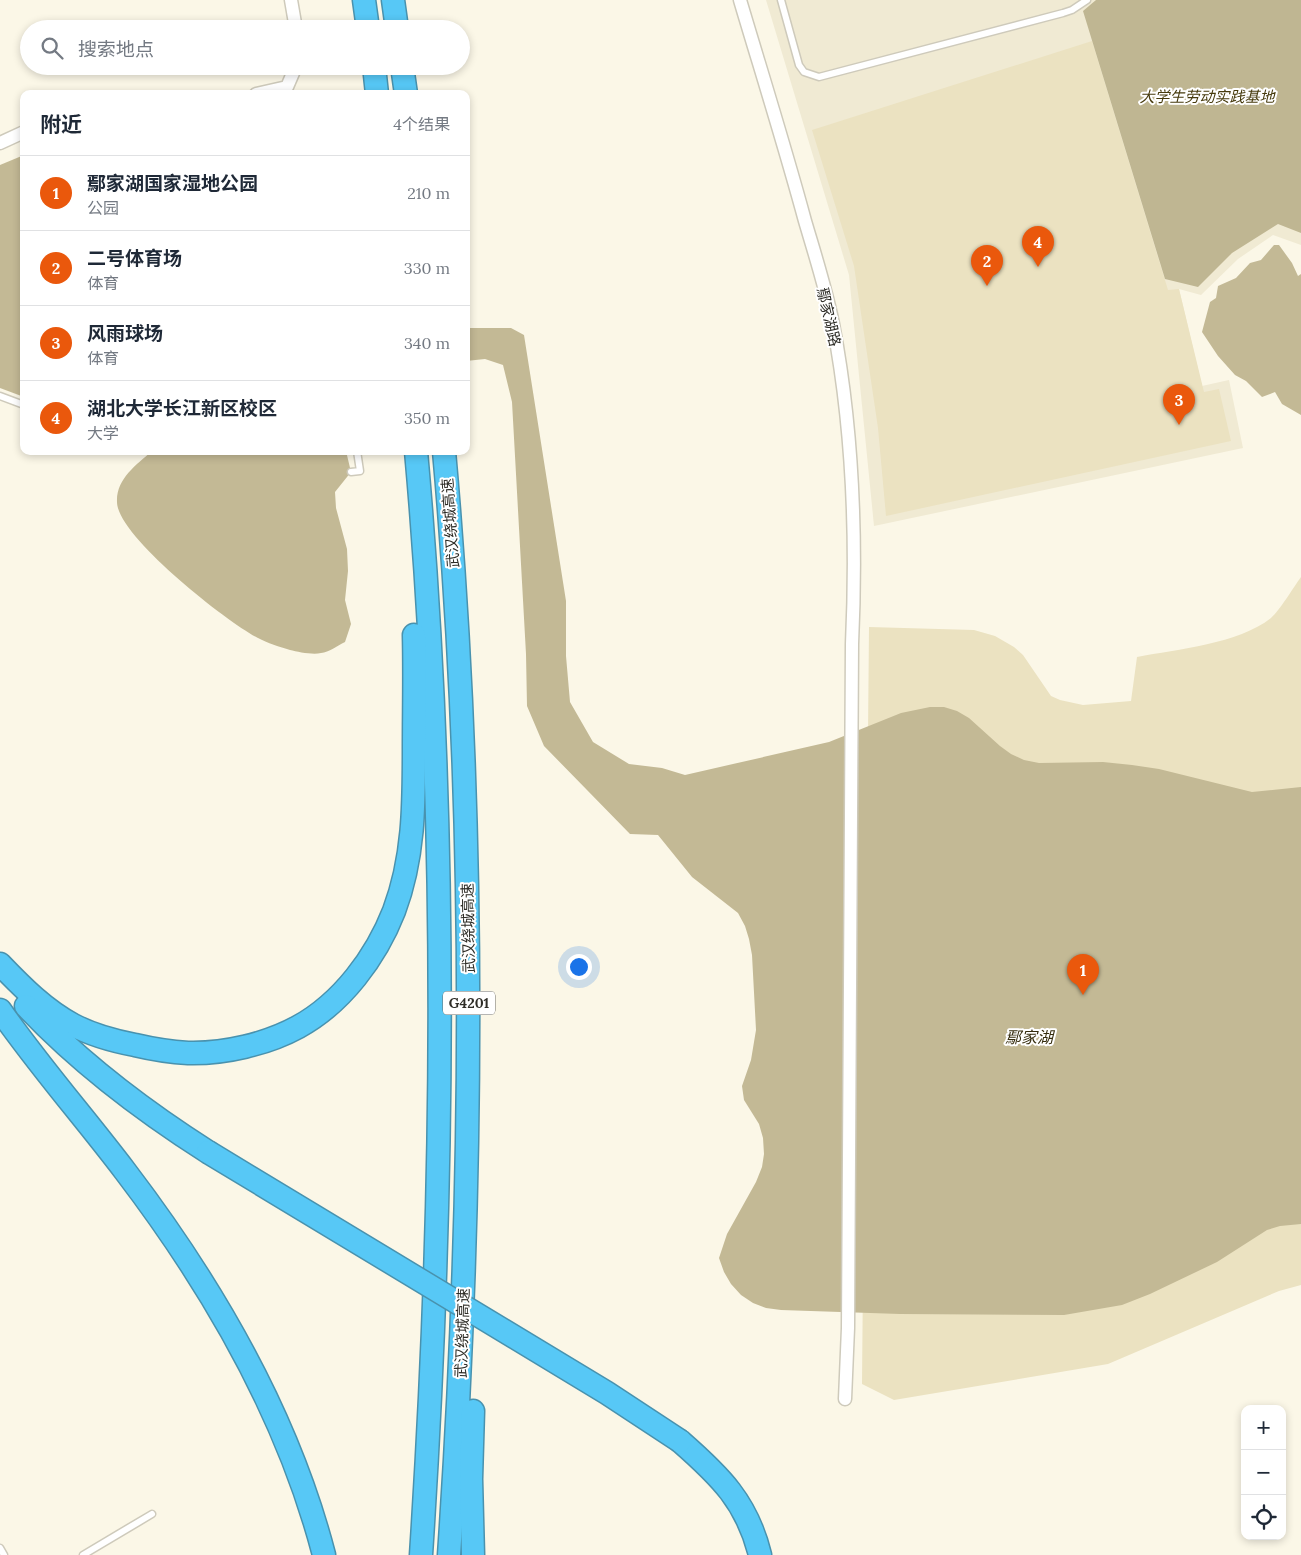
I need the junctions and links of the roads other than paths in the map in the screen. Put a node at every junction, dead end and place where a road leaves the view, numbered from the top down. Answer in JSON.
{"nodes":[{"id":1,"x":291,"y":0,"type":"edge"},
{"id":2,"x":364,"y":0,"type":"edge"},
{"id":3,"x":393,"y":0,"type":"edge"},
{"id":4,"x":740,"y":0,"type":"edge"},
{"id":5,"x":780,"y":0,"type":"edge"},
{"id":6,"x":1087,"y":0,"type":"edge"},
{"id":7,"x":294,"y":20,"type":"edge"},
{"id":8,"x":367,"y":20,"type":"edge"},
{"id":9,"x":396,"y":20,"type":"edge"},
{"id":10,"x":292,"y":75,"type":"edge"},
{"id":11,"x":375,"y":75,"type":"edge"},
{"id":12,"x":403,"y":75,"type":"edge"},
{"id":13,"x":277,"y":90,"type":"edge"},
{"id":14,"x":377,"y":90,"type":"edge"},
{"id":15,"x":405,"y":90,"type":"edge"},
{"id":16,"x":20,"y":134,"type":"edge"},
{"id":17,"x":0,"y":143,"type":"edge"},
{"id":18,"x":0,"y":396,"type":"edge"},
{"id":19,"x":20,"y":404,"type":"edge"},
{"id":20,"x":358,"y":455,"type":"edge"},
{"id":21,"x":412,"y":455,"type":"edge"},
{"id":22,"x":416,"y":455,"type":"edge"},
{"id":23,"x":444,"y":455,"type":"edge"},
{"id":24,"x":351,"y":472,"type":"dead end"},
{"id":25,"x":0,"y":964,"type":"edge"},
{"id":26,"x":0,"y":976,"type":"edge"},
{"id":27,"x":0,"y":998,"type":"edge"},
{"id":28,"x":0,"y":1010,"type":"edge"},
{"id":29,"x":468,"y":1065,"type":"junction"},
{"id":30,"x":204,"y":1159,"type":"junction"},
{"id":31,"x":845,"y":1399,"type":"dead end"},
{"id":32,"x":676,"y":1447,"type":"junction"},
{"id":33,"x":152,"y":1514,"type":"dead end"},
{"id":34,"x":0,"y":1548,"type":"edge"},
{"id":35,"x":4,"y":1555,"type":"edge"},
{"id":36,"x":83,"y":1555,"type":"edge"},
{"id":37,"x":324,"y":1555,"type":"edge"},
{"id":38,"x":420,"y":1555,"type":"edge"},
{"id":39,"x":449,"y":1555,"type":"edge"},
{"id":40,"x":473,"y":1555,"type":"edge"},
{"id":41,"x":746,"y":1555,"type":"edge"},
{"id":42,"x":760,"y":1555,"type":"edge"}],
"edges":[{"from":1,"to":7,"type":"street"},
{"from":2,"to":8,"type":"highway"},
{"from":3,"to":9,"type":"highway"},
{"from":4,"to":31,"type":"street","name":"鄢家湖路"},
{"from":5,"to":6,"type":"lane"},
{"from":10,"to":13,"type":"street"},
{"from":11,"to":14,"type":"highway"},
{"from":12,"to":15,"type":"highway"},
{"from":16,"to":17,"type":"street"},
{"from":18,"to":19,"type":"lane"},
{"from":20,"to":24,"type":"lane"},
{"from":21,"to":25,"type":"highway"},
{"from":22,"to":38,"type":"highway","name":"武汉绕城高速","number":"G4201"},
{"from":23,"to":29,"type":"highway","name":"武汉绕城高速","number":"G4201"},
{"from":26,"to":30,"type":"highway"},
{"from":27,"to":30,"type":"highway"},
{"from":28,"to":37,"type":"highway"},
{"from":29,"to":39,"type":"highway","name":"武汉绕城高速","number":"G4201"},
{"from":29,"to":40,"type":"highway"},
{"from":30,"to":32,"type":"highway","bridge":true},
{"from":32,"to":41,"type":"highway"},
{"from":32,"to":42,"type":"highway"},
{"from":33,"to":36,"type":"lane"},
{"from":34,"to":35,"type":"lane"}]}
